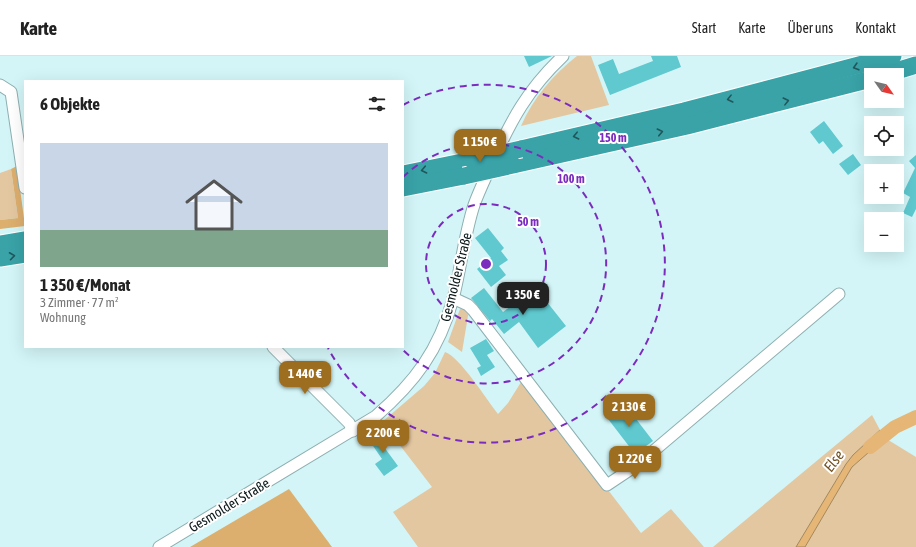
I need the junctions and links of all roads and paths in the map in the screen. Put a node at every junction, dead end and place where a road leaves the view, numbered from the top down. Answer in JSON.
{"nodes":[{"id":1,"x":563,"y":56,"type":"edge"},
{"id":2,"x":893,"y":56,"type":"edge"},
{"id":3,"x":916,"y":65,"type":"edge"},
{"id":4,"x":904,"y":69,"type":"edge"},
{"id":5,"x":864,"y":81,"type":"edge"},
{"id":6,"x":0,"y":85,"type":"edge"},
{"id":7,"x":404,"y":174,"type":"edge"},
{"id":8,"x":24,"y":181,"type":"edge"},
{"id":9,"x":404,"y":188,"type":"edge"},
{"id":10,"x":24,"y":240,"type":"edge"},
{"id":11,"x":0,"y":244,"type":"edge"},
{"id":12,"x":24,"y":254,"type":"edge"},
{"id":13,"x":0,"y":258,"type":"edge"},
{"id":14,"x":839,"y":294,"type":"dead end"},
{"id":15,"x":453,"y":298,"type":"junction"},
{"id":16,"x":274,"y":348,"type":"edge"},
{"id":17,"x":353,"y":431,"type":"junction"},
{"id":18,"x":159,"y":547,"type":"edge"}],
"edges":[{"from":1,"to":15,"type":"street","name":"Gesmolder Straße"},
{"from":2,"to":7,"type":"highway","one_way":true,"bridge":true},
{"from":3,"to":4,"type":"highway"},
{"from":9,"to":5,"type":"highway","one_way":true,"bridge":true},
{"from":6,"to":8,"type":"street"},
{"from":10,"to":11,"type":"highway"},
{"from":13,"to":12,"type":"highway","one_way":true},
{"from":14,"to":15,"type":"street"},
{"from":15,"to":17,"type":"street","name":"Gesmolder Straße"},
{"from":16,"to":17,"type":"street"},
{"from":17,"to":18,"type":"street","name":"Gesmolder Straße"}]}
